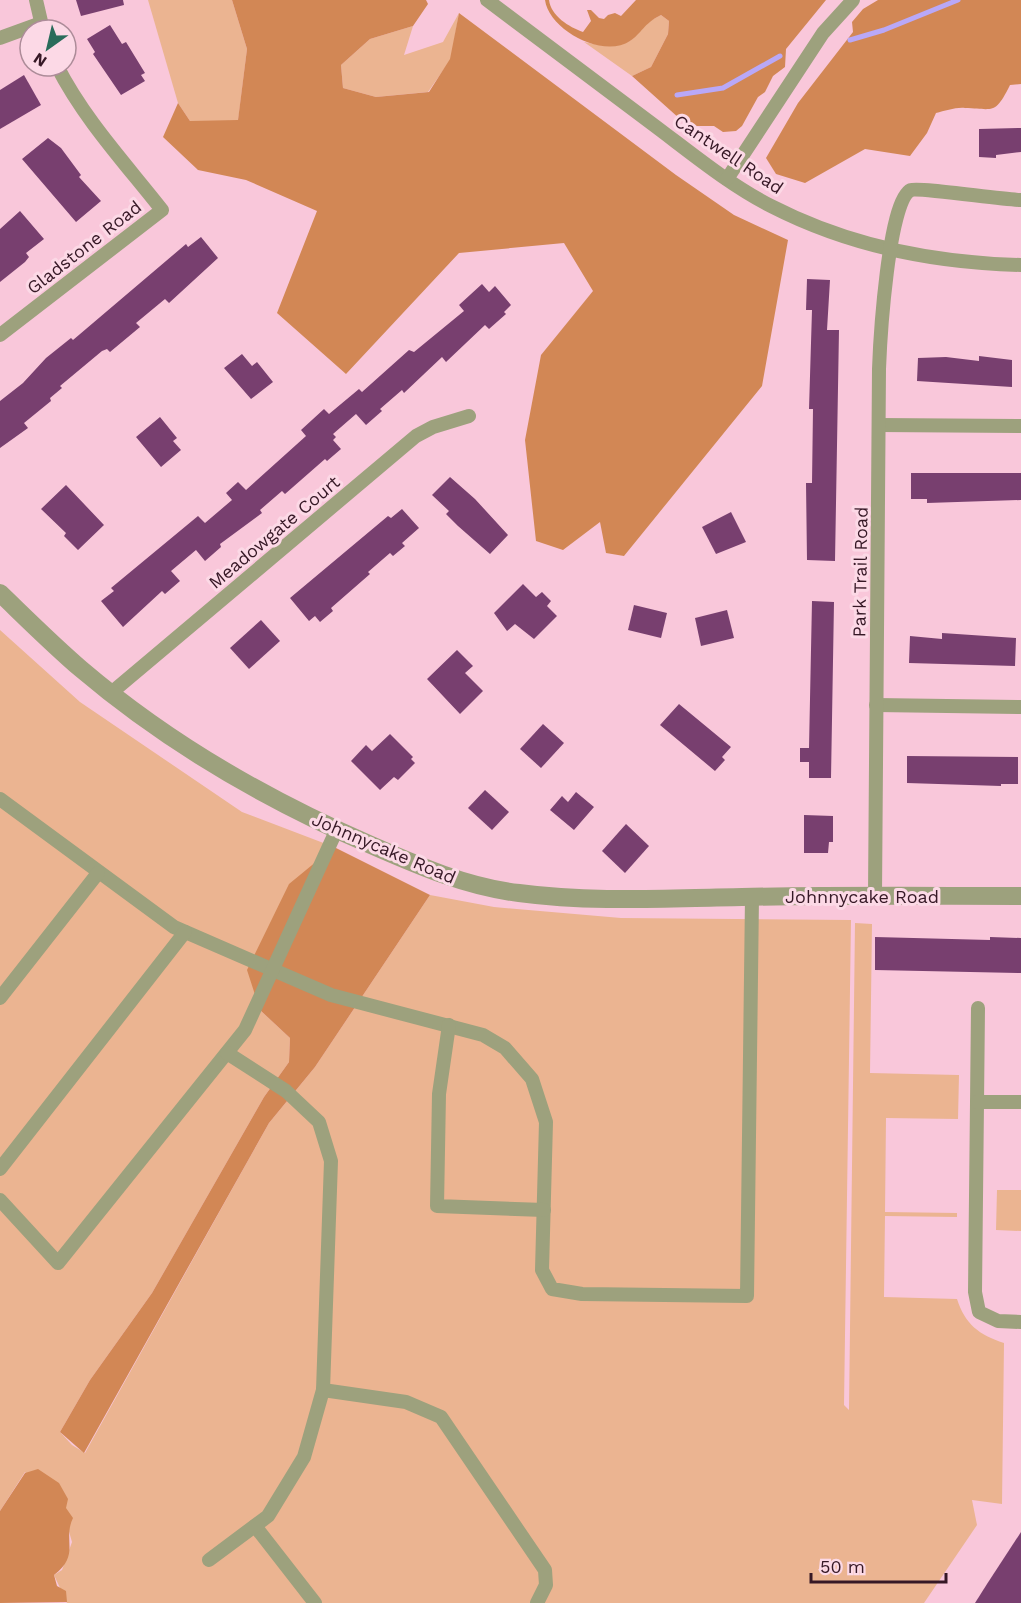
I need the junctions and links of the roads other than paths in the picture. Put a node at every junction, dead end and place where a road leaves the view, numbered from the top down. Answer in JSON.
{"nodes":[{"id":1,"x":36,"y":0,"type":"edge"},
{"id":2,"x":487,"y":0,"type":"edge"},
{"id":3,"x":853,"y":0,"type":"edge"},
{"id":4,"x":40,"y":18,"type":"edge"},
{"id":5,"x":18,"y":33,"type":"edge"},
{"id":6,"x":0,"y":38,"type":"edge"},
{"id":7,"x":63,"y":78,"type":"edge"},
{"id":8,"x":727,"y":179,"type":"junction"},
{"id":9,"x":1021,"y":200,"type":"edge"},
{"id":10,"x":890,"y":250,"type":"junction"},
{"id":11,"x":1021,"y":265,"type":"edge"},
{"id":12,"x":0,"y":335,"type":"edge"},
{"id":13,"x":469,"y":416,"type":"dead end"},
{"id":14,"x":879,"y":425,"type":"junction"},
{"id":15,"x":1021,"y":426,"type":"edge"},
{"id":16,"x":0,"y":592,"type":"edge"},
{"id":17,"x":111,"y":693,"type":"junction"},
{"id":18,"x":876,"y":705,"type":"junction"},
{"id":19,"x":1021,"y":707,"type":"edge"},
{"id":20,"x":0,"y":799,"type":"edge"},
{"id":21,"x":337,"y":829,"type":"junction"},
{"id":22,"x":98,"y":873,"type":"junction"},
{"id":23,"x":875,"y":895,"type":"junction"},
{"id":24,"x":1021,"y":896,"type":"edge"},
{"id":25,"x":752,"y":897,"type":"junction"},
{"id":26,"x":185,"y":932,"type":"junction"},
{"id":27,"x":274,"y":968,"type":"junction"},
{"id":28,"x":0,"y":998,"type":"edge"},
{"id":29,"x":978,"y":1008,"type":"dead end"},
{"id":30,"x":449,"y":1025,"type":"junction"},
{"id":31,"x":227,"y":1053,"type":"junction"},
{"id":32,"x":977,"y":1102,"type":"junction"},
{"id":33,"x":1021,"y":1102,"type":"edge"},
{"id":34,"x":0,"y":1169,"type":"edge"},
{"id":35,"x":0,"y":1200,"type":"edge"},
{"id":36,"x":544,"y":1210,"type":"junction"},
{"id":37,"x":1021,"y":1322,"type":"edge"},
{"id":38,"x":323,"y":1390,"type":"junction"},
{"id":39,"x":255,"y":1526,"type":"junction"},
{"id":40,"x":209,"y":1560,"type":"dead end"},
{"id":41,"x":315,"y":1603,"type":"edge"},
{"id":42,"x":537,"y":1603,"type":"edge"}],
"edges":[{"from":1,"to":4,"type":"street"},
{"from":2,"to":8,"type":"street","name":"Cantwell Road"},
{"from":3,"to":8,"type":"street"},
{"from":5,"to":6,"type":"street"},
{"from":7,"to":12,"type":"street","name":"Gladstone Road"},
{"from":8,"to":10,"type":"street","name":"Cantwell Road"},
{"from":9,"to":10,"type":"street","name":"Park Trail Road"},
{"from":10,"to":11,"type":"street","name":"Cantwell Road"},
{"from":10,"to":14,"type":"street","name":"Park Trail Road"},
{"from":13,"to":17,"type":"street","name":"Meadowgate Court"},
{"from":14,"to":15,"type":"street"},
{"from":14,"to":18,"type":"street","name":"Park Trail Road"},
{"from":16,"to":17,"type":"street","name":"Johnnycake Road"},
{"from":17,"to":21,"type":"street","name":"Johnnycake Road"},
{"from":18,"to":19,"type":"street"},
{"from":18,"to":23,"type":"street","name":"Park Trail Road"},
{"from":20,"to":22,"type":"street"},
{"from":21,"to":25,"type":"street","name":"Johnnycake Road"},
{"from":21,"to":27,"type":"street"},
{"from":22,"to":26,"type":"street"},
{"from":22,"to":28,"type":"street"},
{"from":23,"to":24,"type":"street","name":"Johnnycake Road"},
{"from":23,"to":25,"type":"street","name":"Johnnycake Road"},
{"from":25,"to":36,"type":"street"},
{"from":26,"to":27,"type":"street"},
{"from":26,"to":34,"type":"street"},
{"from":27,"to":30,"type":"street"},
{"from":27,"to":31,"type":"street"},
{"from":29,"to":32,"type":"street"},
{"from":30,"to":36,"type":"street"},
{"from":30,"to":36,"type":"street"},
{"from":31,"to":35,"type":"street"},
{"from":31,"to":38,"type":"street"},
{"from":32,"to":33,"type":"street"},
{"from":32,"to":37,"type":"street"},
{"from":38,"to":39,"type":"street"},
{"from":38,"to":42,"type":"street"},
{"from":39,"to":40,"type":"street"},
{"from":39,"to":41,"type":"street"}]}
